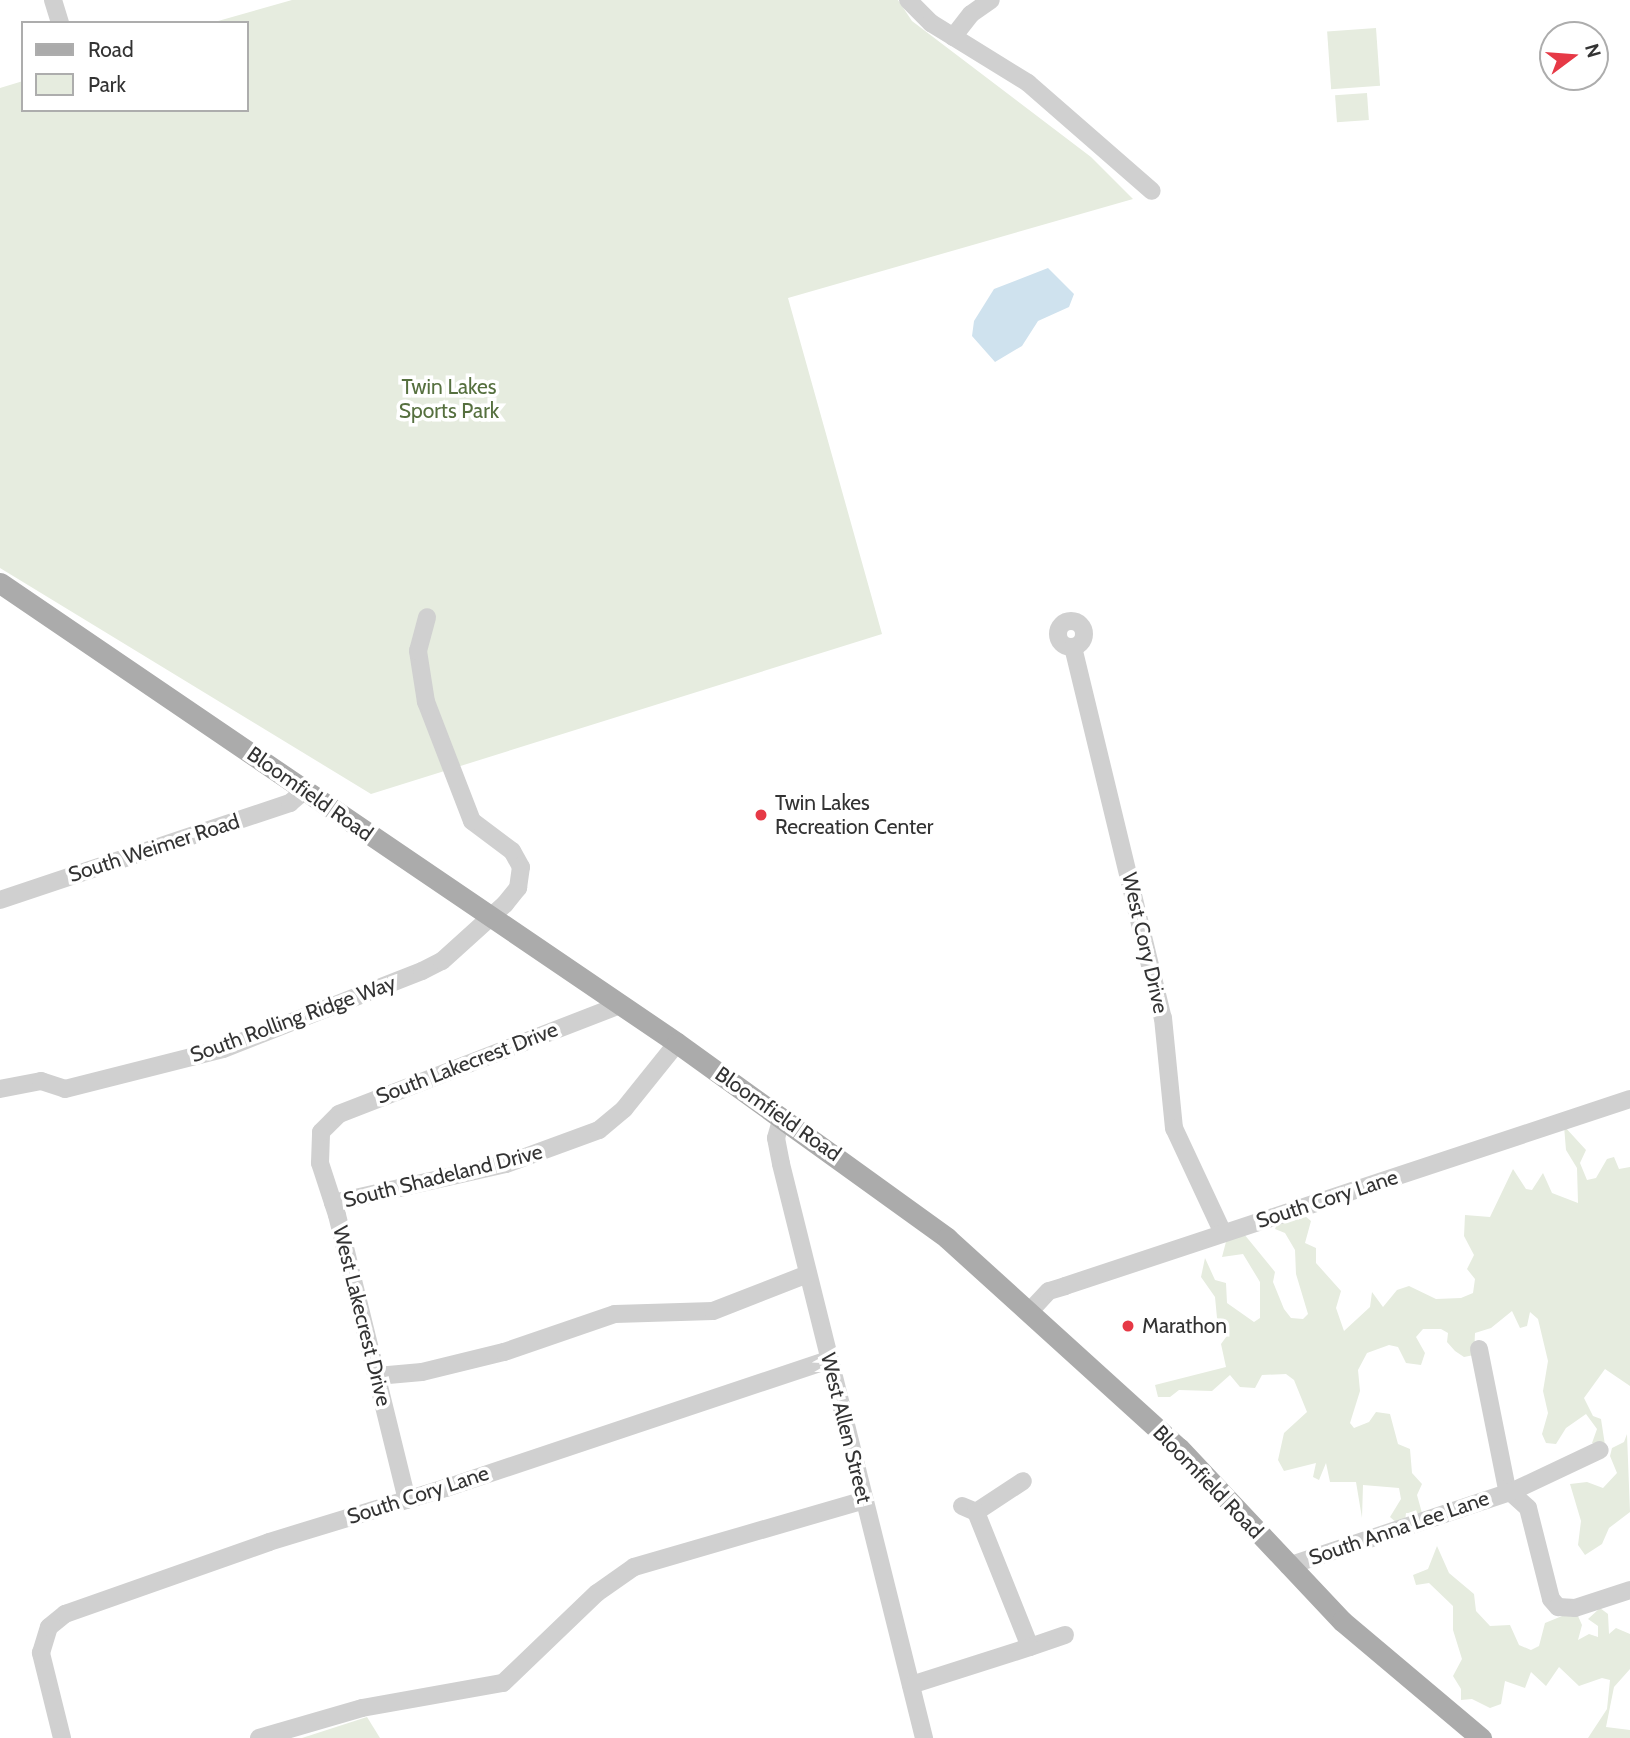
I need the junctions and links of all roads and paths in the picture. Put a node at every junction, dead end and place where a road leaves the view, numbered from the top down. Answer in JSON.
{"nodes":[{"id":1,"x":53,"y":0,"type":"edge"},
{"id":2,"x":908,"y":0,"type":"edge"},
{"id":3,"x":991,"y":0,"type":"edge"},
{"id":4,"x":59,"y":21,"type":"edge"},
{"id":5,"x":953,"y":37,"type":"junction"},
{"id":6,"x":1153,"y":191,"type":"dead end"},
{"id":7,"x":0,"y":583,"type":"edge"},
{"id":8,"x":427,"y":617,"type":"dead end"},
{"id":9,"x":1073,"y":647,"type":"dead end"},
{"id":10,"x":305,"y":790,"type":"junction"},
{"id":11,"x":0,"y":900,"type":"edge"},
{"id":12,"x":489,"y":919,"type":"junction"},
{"id":13,"x":620,"y":1005,"type":"junction"},
{"id":14,"x":677,"y":1043,"type":"junction"},
{"id":15,"x":0,"y":1089,"type":"edge"},
{"id":16,"x":1630,"y":1099,"type":"edge"},
{"id":17,"x":782,"y":1117,"type":"junction"},
{"id":18,"x":321,"y":1132,"type":"joint"},
{"id":19,"x":333,"y":1203,"type":"junction"},
{"id":20,"x":1223,"y":1233,"type":"junction"},
{"id":21,"x":807,"y":1274,"type":"junction"},
{"id":22,"x":1031,"y":1310,"type":"junction"},
{"id":23,"x":1479,"y":1349,"type":"dead end"},
{"id":24,"x":828,"y":1360,"type":"junction"},
{"id":25,"x":377,"y":1376,"type":"junction"},
{"id":26,"x":1600,"y":1450,"type":"dead end"},
{"id":27,"x":1023,"y":1481,"type":"dead end"},
{"id":28,"x":1511,"y":1492,"type":"junction"},
{"id":29,"x":407,"y":1500,"type":"junction"},
{"id":30,"x":864,"y":1500,"type":"junction"},
{"id":31,"x":1288,"y":1566,"type":"junction"},
{"id":32,"x":1630,"y":1590,"type":"edge"},
{"id":33,"x":1065,"y":1635,"type":"dead end"},
{"id":34,"x":1030,"y":1647,"type":"junction"},
{"id":35,"x":911,"y":1685,"type":"junction"},
{"id":36,"x":62,"y":1738,"type":"edge"},
{"id":37,"x":259,"y":1738,"type":"edge"},
{"id":38,"x":925,"y":1738,"type":"edge"},
{"id":39,"x":1481,"y":1738,"type":"edge"}],
"edges":[{"from":1,"to":4,"type":"street"},
{"from":2,"to":5,"type":"street"},
{"from":3,"to":5,"type":"street"},
{"from":5,"to":6,"type":"street"},
{"from":7,"to":10,"type":"main road","name":"Bloomfield Road"},
{"from":8,"to":12,"type":"street","name":"South Rolling Ridge Way"},
{"from":9,"to":20,"type":"street","name":"West Cory Drive"},
{"from":10,"to":11,"type":"street","name":"South Weimer Road"},
{"from":10,"to":12,"type":"main road","name":"Bloomfield Road"},
{"from":12,"to":13,"type":"main road","name":"Bloomfield Road"},
{"from":12,"to":15,"type":"street","name":"South Rolling Ridge Way"},
{"from":13,"to":14,"type":"main road","name":"Bloomfield Road"},
{"from":13,"to":18,"type":"street","name":"South Lakecrest Drive"},
{"from":14,"to":17,"type":"main road","name":"Bloomfield Road"},
{"from":14,"to":19,"type":"street","name":"South Shadeland Drive"},
{"from":16,"to":20,"type":"street","name":"South Cory Lane"},
{"from":17,"to":21,"type":"street","name":"West Allen Street"},
{"from":17,"to":22,"type":"main road","name":"Bloomfield Road"},
{"from":18,"to":19,"type":"street","name":"West Lakecrest Drive"},
{"from":19,"to":25,"type":"street","name":"West Lakecrest Drive"},
{"from":20,"to":22,"type":"street","name":"South Cory Lane"},
{"from":21,"to":24,"type":"street","name":"West Allen Street"},
{"from":21,"to":25,"type":"street"},
{"from":22,"to":31,"type":"main road","name":"Bloomfield Road"},
{"from":23,"to":28,"type":"street"},
{"from":24,"to":29,"type":"street","name":"South Cory Lane"},
{"from":24,"to":30,"type":"street","name":"West Allen Street"},
{"from":25,"to":29,"type":"street","name":"West Lakecrest Drive"},
{"from":26,"to":28,"type":"street","name":"South Anna Lee Lane"},
{"from":27,"to":34,"type":"street"},
{"from":28,"to":31,"type":"street","name":"South Anna Lee Lane"},
{"from":28,"to":32,"type":"street"},
{"from":29,"to":36,"type":"street","name":"South Cory Lane"},
{"from":30,"to":35,"type":"street","name":"West Allen Street"},
{"from":30,"to":37,"type":"street"},
{"from":31,"to":39,"type":"main road","name":"Bloomfield Road"},
{"from":33,"to":34,"type":"street"},
{"from":34,"to":35,"type":"street"},
{"from":35,"to":38,"type":"street","name":"West Allen Street"}]}
